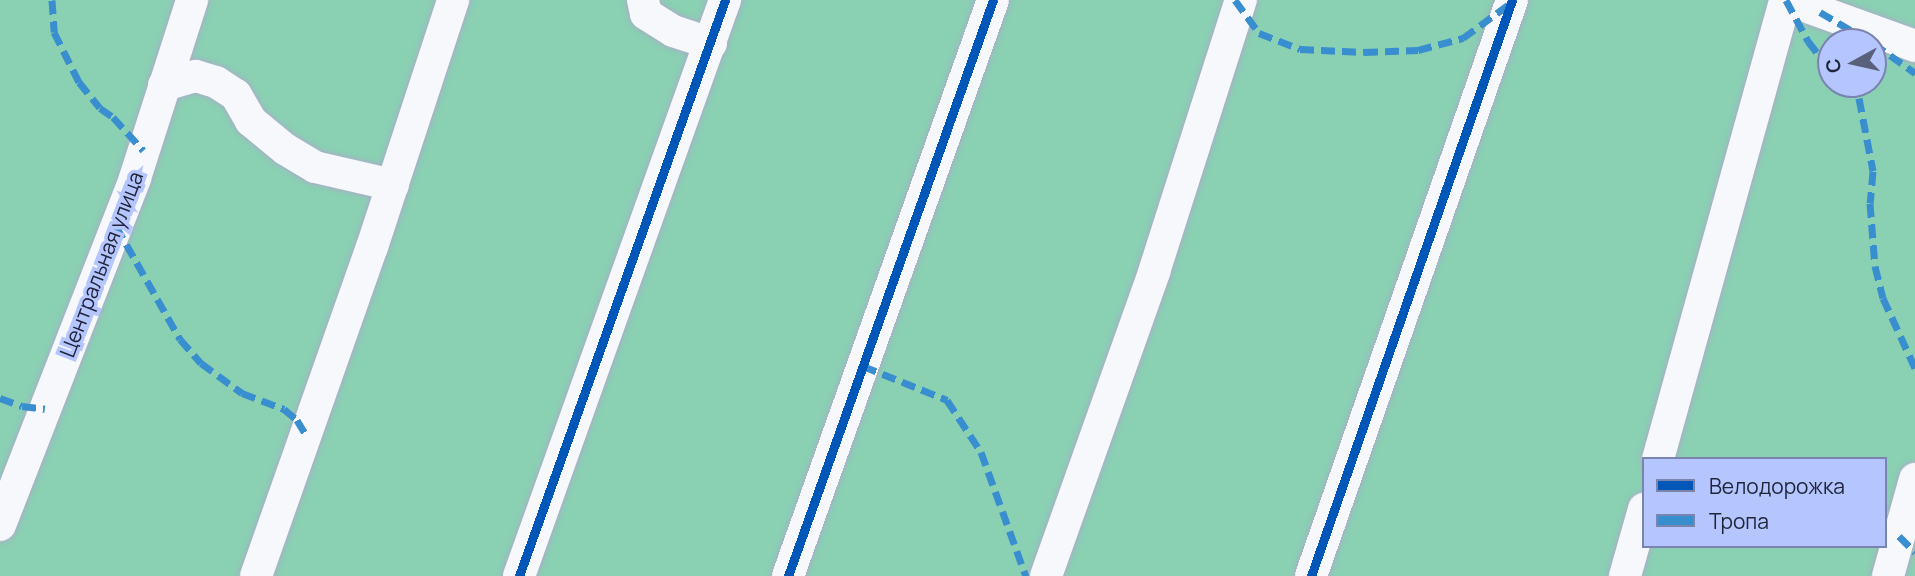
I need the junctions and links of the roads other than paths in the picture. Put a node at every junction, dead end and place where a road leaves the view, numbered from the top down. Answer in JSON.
{"nodes":[{"id":1,"x":192,"y":0,"type":"edge"},
{"id":2,"x":453,"y":0,"type":"edge"},
{"id":3,"x":643,"y":0,"type":"edge"},
{"id":4,"x":725,"y":0,"type":"edge"},
{"id":5,"x":993,"y":0,"type":"edge"},
{"id":6,"x":1241,"y":0,"type":"edge"},
{"id":7,"x":1512,"y":0,"type":"edge"},
{"id":8,"x":1786,"y":0,"type":"edge"},
{"id":9,"x":711,"y":43,"type":"junction"},
{"id":10,"x":1915,"y":46,"type":"edge"},
{"id":11,"x":164,"y":85,"type":"junction"},
{"id":12,"x":393,"y":185,"type":"junction"},
{"id":13,"x":1659,"y":457,"type":"edge"},
{"id":14,"x":1915,"y":479,"type":"edge"},
{"id":15,"x":1642,"y":516,"type":"edge"},
{"id":16,"x":0,"y":525,"type":"edge"},
{"id":17,"x":256,"y":576,"type":"edge"},
{"id":18,"x":519,"y":576,"type":"edge"},
{"id":19,"x":788,"y":576,"type":"edge"},
{"id":20,"x":1046,"y":576,"type":"edge"},
{"id":21,"x":1311,"y":576,"type":"edge"},
{"id":22,"x":1625,"y":576,"type":"edge"},
{"id":23,"x":1888,"y":576,"type":"edge"}],
"edges":[{"from":1,"to":11,"type":"street","name":"Центральная улица"},
{"from":2,"to":12,"type":"street"},
{"from":3,"to":9,"type":"street"},
{"from":4,"to":9,"type":"street"},
{"from":5,"to":19,"type":"street"},
{"from":6,"to":20,"type":"street"},
{"from":7,"to":21,"type":"street"},
{"from":8,"to":10,"type":"street"},
{"from":8,"to":13,"type":"street"},
{"from":9,"to":18,"type":"street"},
{"from":11,"to":12,"type":"street"},
{"from":11,"to":16,"type":"street","name":"Центральная улица"},
{"from":12,"to":17,"type":"street"},
{"from":14,"to":23,"type":"street"},
{"from":15,"to":22,"type":"street"}]}
